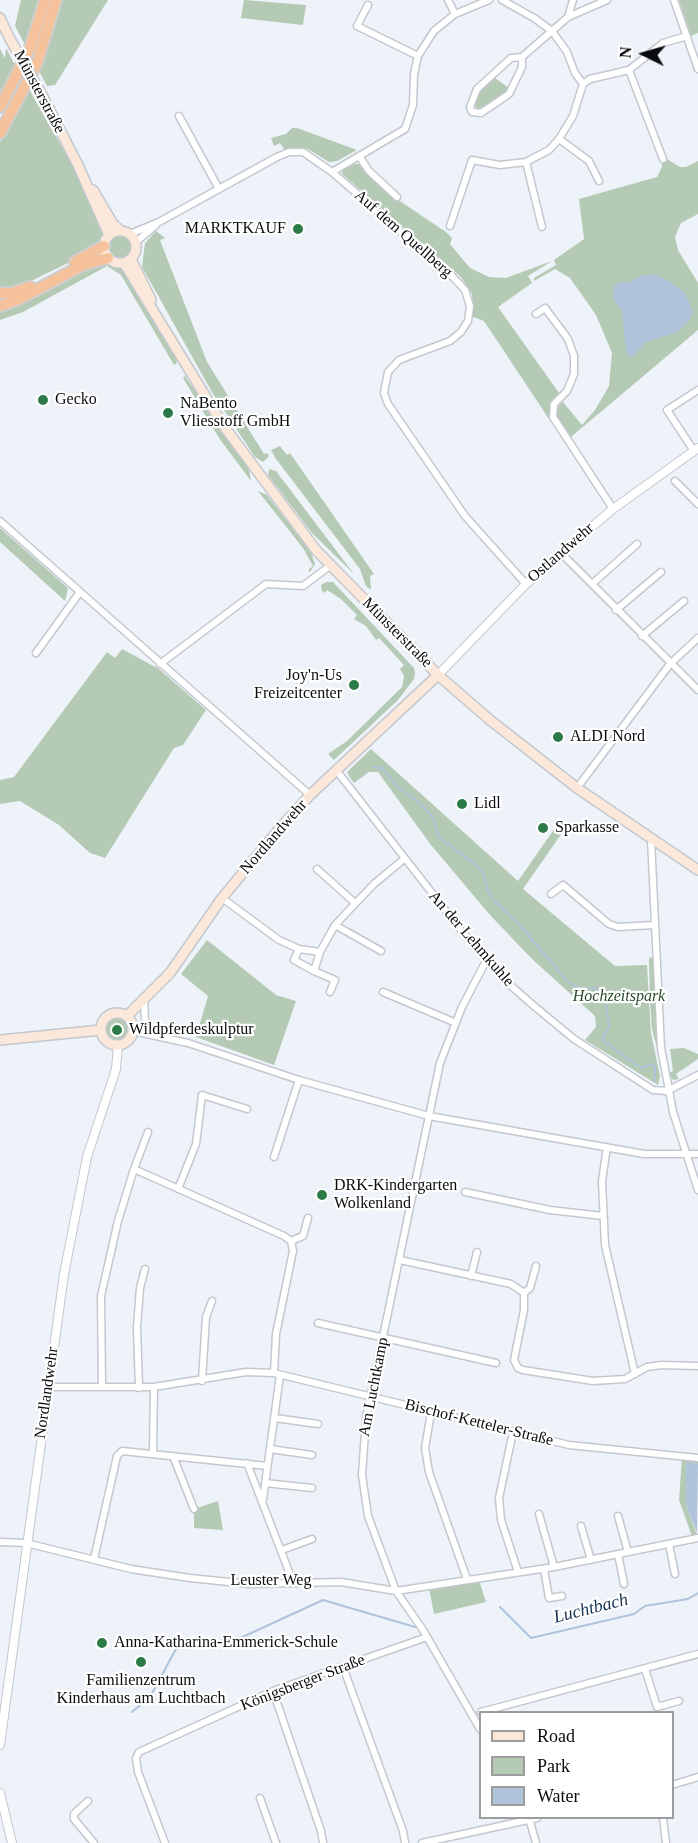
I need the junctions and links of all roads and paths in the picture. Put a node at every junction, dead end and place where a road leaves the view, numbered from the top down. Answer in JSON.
{"nodes":[{"id":1,"x":45,"y":0,"type":"edge"},
{"id":2,"x":56,"y":0,"type":"edge"},
{"id":3,"x":448,"y":0,"type":"edge"},
{"id":4,"x":489,"y":0,"type":"edge"},
{"id":5,"x":502,"y":0,"type":"edge"},
{"id":6,"x":573,"y":0,"type":"edge"},
{"id":7,"x":607,"y":0,"type":"edge"},
{"id":8,"x":674,"y":0,"type":"edge"},
{"id":9,"x":368,"y":5,"type":"dead end"},
{"id":10,"x":455,"y":14,"type":"junction"},
{"id":11,"x":568,"y":16,"type":"junction"},
{"id":12,"x":0,"y":18,"type":"edge"},
{"id":13,"x":552,"y":32,"type":"junction"},
{"id":14,"x":687,"y":36,"type":"junction"},
{"id":15,"x":418,"y":56,"type":"junction"},
{"id":16,"x":522,"y":57,"type":"junction"},
{"id":17,"x":698,"y":69,"type":"edge"},
{"id":18,"x":629,"y":70,"type":"junction"},
{"id":19,"x":583,"y":84,"type":"junction"},
{"id":20,"x":0,"y":107,"type":"edge"},
{"id":21,"x":179,"y":116,"type":"dead end"},
{"id":22,"x":0,"y":133,"type":"edge"},
{"id":23,"x":559,"y":140,"type":"junction"},
{"id":24,"x":360,"y":156,"type":"junction"},
{"id":25,"x":663,"y":159,"type":"dead end"},
{"id":26,"x":526,"y":162,"type":"junction"},
{"id":27,"x":78,"y":165,"type":"junction"},
{"id":28,"x":332,"y":172,"type":"junction"},
{"id":29,"x":599,"y":181,"type":"dead end"},
{"id":30,"x":219,"y":189,"type":"junction"},
{"id":31,"x":397,"y":197,"type":"dead end"},
{"id":32,"x":450,"y":226,"type":"dead end"},
{"id":33,"x":542,"y":227,"type":"dead end"},
{"id":34,"x":120,"y":230,"type":"junction"},
{"id":35,"x":109,"y":235,"type":"junction"},
{"id":36,"x":133,"y":238,"type":"junction"},
{"id":37,"x":104,"y":246,"type":"junction"},
{"id":38,"x":108,"y":258,"type":"junction"},
{"id":39,"x":128,"y":261,"type":"junction"},
{"id":40,"x":0,"y":293,"type":"edge"},
{"id":41,"x":0,"y":306,"type":"edge"},
{"id":42,"x":536,"y":314,"type":"dead end"},
{"id":43,"x":698,"y":390,"type":"edge"},
{"id":44,"x":696,"y":450,"type":"edge"},
{"id":45,"x":675,"y":481,"type":"dead end"},
{"id":46,"x":698,"y":504,"type":"edge"},
{"id":47,"x":613,"y":509,"type":"junction"},
{"id":48,"x":0,"y":521,"type":"edge"},
{"id":49,"x":637,"y":544,"type":"dead end"},
{"id":50,"x":561,"y":553,"type":"junction"},
{"id":51,"x":331,"y":565,"type":"junction"},
{"id":52,"x":661,"y":572,"type":"dead end"},
{"id":53,"x":526,"y":584,"type":"junction"},
{"id":54,"x":592,"y":584,"type":"junction"},
{"id":55,"x":80,"y":592,"type":"junction"},
{"id":56,"x":684,"y":601,"type":"dead end"},
{"id":57,"x":616,"y":610,"type":"junction"},
{"id":58,"x":642,"y":636,"type":"junction"},
{"id":59,"x":698,"y":638,"type":"edge"},
{"id":60,"x":36,"y":653,"type":"dead end"},
{"id":61,"x":160,"y":664,"type":"junction"},
{"id":62,"x":670,"y":664,"type":"junction"},
{"id":63,"x":438,"y":675,"type":"junction"},
{"id":64,"x":698,"y":690,"type":"edge"},
{"id":65,"x":336,"y":770,"type":"junction"},
{"id":66,"x":577,"y":788,"type":"junction"},
{"id":67,"x":310,"y":795,"type":"junction"},
{"id":68,"x":651,"y":839,"type":"junction"},
{"id":69,"x":404,"y":859,"type":"junction"},
{"id":70,"x":317,"y":869,"type":"dead end"},
{"id":71,"x":698,"y":870,"type":"edge"},
{"id":72,"x":550,"y":894,"type":"dead end"},
{"id":73,"x":222,"y":897,"type":"junction"},
{"id":74,"x":355,"y":903,"type":"junction"},
{"id":75,"x":335,"y":925,"type":"junction"},
{"id":76,"x":654,"y":925,"type":"junction"},
{"id":77,"x":299,"y":949,"type":"junction"},
{"id":78,"x":381,"y":951,"type":"dead end"},
{"id":79,"x":320,"y":952,"type":"junction"},
{"id":80,"x":486,"y":961,"type":"junction"},
{"id":81,"x":314,"y":971,"type":"junction"},
{"id":82,"x":330,"y":992,"type":"dead end"},
{"id":83,"x":383,"y":992,"type":"dead end"},
{"id":84,"x":144,"y":999,"type":"junction"},
{"id":85,"x":127,"y":1016,"type":"junction"},
{"id":86,"x":456,"y":1023,"type":"junction"},
{"id":87,"x":101,"y":1030,"type":"junction"},
{"id":88,"x":133,"y":1032,"type":"junction"},
{"id":89,"x":163,"y":1037,"type":"junction"},
{"id":90,"x":0,"y":1040,"type":"edge"},
{"id":91,"x":118,"y":1045,"type":"junction"},
{"id":92,"x":698,"y":1075,"type":"edge"},
{"id":93,"x":299,"y":1080,"type":"junction"},
{"id":94,"x":667,"y":1091,"type":"junction"},
{"id":95,"x":247,"y":1109,"type":"dead end"},
{"id":96,"x":429,"y":1116,"type":"junction"},
{"id":97,"x":148,"y":1132,"type":"dead end"},
{"id":98,"x":607,"y":1147,"type":"junction"},
{"id":99,"x":687,"y":1154,"type":"junction"},
{"id":100,"x":698,"y":1154,"type":"edge"},
{"id":101,"x":274,"y":1157,"type":"dead end"},
{"id":102,"x":134,"y":1168,"type":"junction"},
{"id":103,"x":178,"y":1189,"type":"junction"},
{"id":104,"x":698,"y":1190,"type":"edge"},
{"id":105,"x":465,"y":1192,"type":"dead end"},
{"id":106,"x":603,"y":1216,"type":"junction"},
{"id":107,"x":308,"y":1218,"type":"dead end"},
{"id":108,"x":291,"y":1241,"type":"junction"},
{"id":109,"x":477,"y":1252,"type":"dead end"},
{"id":110,"x":400,"y":1260,"type":"junction"},
{"id":111,"x":536,"y":1266,"type":"dead end"},
{"id":112,"x":145,"y":1269,"type":"dead end"},
{"id":113,"x":471,"y":1276,"type":"junction"},
{"id":114,"x":524,"y":1293,"type":"junction"},
{"id":115,"x":212,"y":1301,"type":"dead end"},
{"id":116,"x":318,"y":1323,"type":"dead end"},
{"id":117,"x":383,"y":1337,"type":"junction"},
{"id":118,"x":496,"y":1363,"type":"dead end"},
{"id":119,"x":698,"y":1366,"type":"edge"},
{"id":120,"x":277,"y":1374,"type":"junction"},
{"id":121,"x":635,"y":1374,"type":"junction"},
{"id":122,"x":202,"y":1381,"type":"junction"},
{"id":123,"x":48,"y":1387,"type":"junction"},
{"id":124,"x":102,"y":1387,"type":"junction"},
{"id":125,"x":139,"y":1388,"type":"junction"},
{"id":126,"x":154,"y":1388,"type":"junction"},
{"id":127,"x":370,"y":1397,"type":"junction"},
{"id":128,"x":431,"y":1413,"type":"junction"},
{"id":129,"x":275,"y":1418,"type":"junction"},
{"id":130,"x":318,"y":1424,"type":"dead end"},
{"id":131,"x":513,"y":1432,"type":"junction"},
{"id":132,"x":270,"y":1449,"type":"junction"},
{"id":133,"x":153,"y":1453,"type":"junction"},
{"id":134,"x":312,"y":1455,"type":"dead end"},
{"id":135,"x":173,"y":1456,"type":"junction"},
{"id":136,"x":698,"y":1458,"type":"edge"},
{"id":137,"x":247,"y":1463,"type":"junction"},
{"id":138,"x":267,"y":1466,"type":"junction"},
{"id":139,"x":265,"y":1483,"type":"junction"},
{"id":140,"x":312,"y":1488,"type":"dead end"},
{"id":141,"x":263,"y":1499,"type":"junction"},
{"id":142,"x":194,"y":1509,"type":"dead end"},
{"id":143,"x":539,"y":1514,"type":"dead end"},
{"id":144,"x":618,"y":1516,"type":"dead end"},
{"id":145,"x":580,"y":1526,"type":"dead end"},
{"id":146,"x":698,"y":1538,"type":"edge"},
{"id":147,"x":312,"y":1539,"type":"dead end"},
{"id":148,"x":0,"y":1542,"type":"edge"},
{"id":149,"x":26,"y":1543,"type":"junction"},
{"id":150,"x":669,"y":1544,"type":"junction"},
{"id":151,"x":282,"y":1550,"type":"junction"},
{"id":152,"x":628,"y":1552,"type":"junction"},
{"id":153,"x":618,"y":1554,"type":"junction"},
{"id":154,"x":94,"y":1559,"type":"junction"},
{"id":155,"x":591,"y":1560,"type":"junction"},
{"id":156,"x":554,"y":1567,"type":"junction"},
{"id":157,"x":544,"y":1569,"type":"junction"},
{"id":158,"x":518,"y":1572,"type":"junction"},
{"id":159,"x":675,"y":1574,"type":"dead end"},
{"id":160,"x":467,"y":1579,"type":"junction"},
{"id":161,"x":293,"y":1582,"type":"junction"},
{"id":162,"x":624,"y":1584,"type":"dead end"},
{"id":163,"x":396,"y":1591,"type":"junction"},
{"id":164,"x":562,"y":1596,"type":"dead end"},
{"id":165,"x":427,"y":1637,"type":"junction"},
{"id":166,"x":698,"y":1654,"type":"edge"},
{"id":167,"x":343,"y":1667,"type":"junction"},
{"id":168,"x":645,"y":1669,"type":"junction"},
{"id":169,"x":273,"y":1692,"type":"junction"},
{"id":170,"x":679,"y":1701,"type":"dead end"},
{"id":171,"x":488,"y":1711,"type":"edge"},
{"id":172,"x":479,"y":1713,"type":"edge"},
{"id":173,"x":472,"y":1715,"type":"junction"},
{"id":174,"x":479,"y":1727,"type":"edge"},
{"id":175,"x":0,"y":1745,"type":"edge"},
{"id":176,"x":698,"y":1777,"type":"edge"},
{"id":177,"x":674,"y":1784,"type":"edge"},
{"id":178,"x":0,"y":1792,"type":"edge"},
{"id":179,"x":260,"y":1798,"type":"dead end"},
{"id":180,"x":88,"y":1801,"type":"dead end"},
{"id":181,"x":528,"y":1819,"type":"edge"},
{"id":182,"x":532,"y":1819,"type":"edge"},
{"id":183,"x":663,"y":1819,"type":"edge"},
{"id":184,"x":12,"y":1843,"type":"edge"},
{"id":185,"x":94,"y":1843,"type":"edge"},
{"id":186,"x":165,"y":1843,"type":"edge"},
{"id":187,"x":276,"y":1843,"type":"edge"},
{"id":188,"x":323,"y":1843,"type":"edge"},
{"id":189,"x":405,"y":1843,"type":"edge"},
{"id":190,"x":422,"y":1843,"type":"edge"},
{"id":191,"x":536,"y":1843,"type":"edge"},
{"id":192,"x":666,"y":1843,"type":"edge"}],
"edges":[{"from":1,"to":20,"type":"highway"},
{"from":2,"to":22,"type":"highway"},
{"from":3,"to":10,"type":"street"},
{"from":4,"to":10,"type":"street"},
{"from":5,"to":13,"type":"street"},
{"from":6,"to":11,"type":"street"},
{"from":7,"to":11,"type":"street"},
{"from":8,"to":14,"type":"street"},
{"from":9,"to":15,"type":"street"},
{"from":10,"to":15,"type":"street"},
{"from":11,"to":13,"type":"street"},
{"from":12,"to":27,"type":"main road","name":"Münsterstraße","bridge":true},
{"from":13,"to":16,"type":"street"},
{"from":13,"to":19,"type":"street"},
{"from":14,"to":17,"type":"street"},
{"from":14,"to":18,"type":"street"},
{"from":15,"to":24,"type":"street"},
{"from":16,"to":16,"type":"street"},
{"from":18,"to":19,"type":"street"},
{"from":18,"to":25,"type":"street"},
{"from":19,"to":23,"type":"street"},
{"from":21,"to":30,"type":"street"},
{"from":23,"to":26,"type":"street"},
{"from":23,"to":29,"type":"street"},
{"from":24,"to":28,"type":"street"},
{"from":24,"to":31,"type":"street"},
{"from":26,"to":32,"type":"street"},
{"from":26,"to":33,"type":"street"},
{"from":27,"to":34,"type":"main road","name":"Münsterstraße"},
{"from":27,"to":35,"type":"main road","name":"Münsterstraße"},
{"from":28,"to":30,"type":"street","name":"Auf dem Quellberg"},
{"from":28,"to":53,"type":"street","name":"Auf dem Quellberg"},
{"from":30,"to":36,"type":"street","name":"Auf dem Quellberg"},
{"from":34,"to":35,"type":"main road"},
{"from":34,"to":36,"type":"main road"},
{"from":35,"to":37,"type":"main road"},
{"from":36,"to":39,"type":"main road"},
{"from":37,"to":38,"type":"main road"},
{"from":37,"to":40,"type":"highway"},
{"from":38,"to":39,"type":"main road"},
{"from":38,"to":41,"type":"highway"},
{"from":39,"to":51,"type":"main road","name":"Münsterstraße"},
{"from":42,"to":47,"type":"street"},
{"from":43,"to":44,"type":"street"},
{"from":44,"to":47,"type":"street","name":"Ostlandwehr"},
{"from":45,"to":46,"type":"street"},
{"from":47,"to":50,"type":"street","name":"Ostlandwehr"},
{"from":48,"to":55,"type":"street"},
{"from":49,"to":54,"type":"street"},
{"from":50,"to":53,"type":"street","name":"Ostlandwehr"},
{"from":50,"to":54,"type":"street"},
{"from":51,"to":61,"type":"street"},
{"from":51,"to":63,"type":"main road","name":"Münsterstraße"},
{"from":52,"to":57,"type":"street"},
{"from":53,"to":63,"type":"street","name":"Ostlandwehr"},
{"from":54,"to":57,"type":"street"},
{"from":55,"to":60,"type":"street"},
{"from":55,"to":61,"type":"street"},
{"from":56,"to":58,"type":"street"},
{"from":57,"to":58,"type":"street"},
{"from":58,"to":62,"type":"street"},
{"from":59,"to":62,"type":"street"},
{"from":61,"to":67,"type":"street"},
{"from":62,"to":64,"type":"street"},
{"from":62,"to":66,"type":"street"},
{"from":63,"to":65,"type":"main road","name":"Nordlandwehr"},
{"from":63,"to":66,"type":"main road","name":"Münsterstraße"},
{"from":65,"to":67,"type":"main road","name":"Nordlandwehr"},
{"from":65,"to":69,"type":"street","name":"An der Lehmkuhle"},
{"from":66,"to":68,"type":"main road","name":"Münsterstraße"},
{"from":67,"to":73,"type":"main road","name":"Nordlandwehr"},
{"from":68,"to":71,"type":"main road","name":"Münsterstraße"},
{"from":68,"to":76,"type":"street"},
{"from":69,"to":74,"type":"street"},
{"from":69,"to":80,"type":"street","name":"An der Lehmkuhle"},
{"from":70,"to":74,"type":"street"},
{"from":72,"to":76,"type":"street"},
{"from":73,"to":77,"type":"street"},
{"from":73,"to":84,"type":"main road","name":"Nordlandwehr"},
{"from":74,"to":75,"type":"street"},
{"from":75,"to":78,"type":"street"},
{"from":75,"to":79,"type":"street"},
{"from":76,"to":94,"type":"street"},
{"from":77,"to":79,"type":"street"},
{"from":77,"to":81,"type":"street"},
{"from":79,"to":81,"type":"street"},
{"from":80,"to":86,"type":"street","name":"Am Luchtkamp"},
{"from":80,"to":94,"type":"street","name":"An der Lehmkuhle"},
{"from":81,"to":82,"type":"street"},
{"from":83,"to":86,"type":"street"},
{"from":84,"to":85,"type":"main road","name":"Nordlandwehr"},
{"from":84,"to":89,"type":"street"},
{"from":85,"to":87,"type":"main road"},
{"from":85,"to":88,"type":"main road"},
{"from":86,"to":96,"type":"street","name":"Am Luchtkamp"},
{"from":87,"to":90,"type":"main road"},
{"from":87,"to":91,"type":"main road"},
{"from":88,"to":89,"type":"street"},
{"from":88,"to":91,"type":"main road"},
{"from":89,"to":93,"type":"street"},
{"from":91,"to":123,"type":"street","name":"Nordlandwehr"},
{"from":92,"to":94,"type":"street"},
{"from":93,"to":96,"type":"street"},
{"from":93,"to":101,"type":"street"},
{"from":94,"to":99,"type":"street"},
{"from":95,"to":103,"type":"street"},
{"from":96,"to":98,"type":"street"},
{"from":96,"to":110,"type":"street","name":"Am Luchtkamp"},
{"from":97,"to":102,"type":"street"},
{"from":98,"to":99,"type":"street"},
{"from":98,"to":106,"type":"street"},
{"from":99,"to":100,"type":"street"},
{"from":99,"to":104,"type":"street"},
{"from":102,"to":103,"type":"street"},
{"from":102,"to":124,"type":"street"},
{"from":103,"to":108,"type":"street"},
{"from":105,"to":106,"type":"street"},
{"from":106,"to":121,"type":"street"},
{"from":107,"to":108,"type":"street"},
{"from":108,"to":120,"type":"street"},
{"from":109,"to":113,"type":"street"},
{"from":110,"to":113,"type":"street"},
{"from":110,"to":117,"type":"street","name":"Am Luchtkamp"},
{"from":111,"to":114,"type":"street"},
{"from":112,"to":125,"type":"street"},
{"from":113,"to":114,"type":"street"},
{"from":114,"to":121,"type":"street"},
{"from":115,"to":122,"type":"street"},
{"from":116,"to":117,"type":"street"},
{"from":117,"to":118,"type":"street"},
{"from":117,"to":127,"type":"street","name":"Am Luchtkamp"},
{"from":119,"to":121,"type":"street"},
{"from":120,"to":122,"type":"street","name":"Bischof-Ketteler-Straße"},
{"from":120,"to":127,"type":"street","name":"Bischof-Ketteler-Straße"},
{"from":120,"to":129,"type":"street"},
{"from":122,"to":126,"type":"street","name":"Bischof-Ketteler-Straße"},
{"from":123,"to":124,"type":"street","name":"Bischof-Ketteler-Straße"},
{"from":123,"to":149,"type":"street","name":"Nordlandwehr"},
{"from":124,"to":125,"type":"street","name":"Bischof-Ketteler-Straße"},
{"from":125,"to":126,"type":"street","name":"Bischof-Ketteler-Straße"},
{"from":126,"to":133,"type":"street"},
{"from":127,"to":128,"type":"street","name":"Bischof-Ketteler-Straße"},
{"from":127,"to":163,"type":"street","name":"Am Luchtkamp"},
{"from":128,"to":131,"type":"street","name":"Bischof-Ketteler-Straße"},
{"from":128,"to":160,"type":"street"},
{"from":129,"to":130,"type":"street"},
{"from":129,"to":132,"type":"street"},
{"from":131,"to":136,"type":"street","name":"Bischof-Ketteler-Straße"},
{"from":131,"to":158,"type":"street"},
{"from":132,"to":134,"type":"street"},
{"from":132,"to":138,"type":"street"},
{"from":133,"to":135,"type":"street"},
{"from":133,"to":154,"type":"street"},
{"from":135,"to":137,"type":"street"},
{"from":135,"to":142,"type":"street"},
{"from":137,"to":138,"type":"street"},
{"from":137,"to":141,"type":"street"},
{"from":138,"to":139,"type":"street"},
{"from":139,"to":140,"type":"street"},
{"from":139,"to":141,"type":"street"},
{"from":141,"to":151,"type":"street"},
{"from":143,"to":156,"type":"street"},
{"from":144,"to":152,"type":"street"},
{"from":145,"to":155,"type":"street"},
{"from":146,"to":150,"type":"street","name":"Leuster Weg"},
{"from":147,"to":151,"type":"street"},
{"from":148,"to":149,"type":"street","name":"Leuster Weg"},
{"from":149,"to":154,"type":"street","name":"Leuster Weg"},
{"from":149,"to":175,"type":"street","name":"Nordlandwehr"},
{"from":150,"to":152,"type":"street","name":"Leuster Weg"},
{"from":150,"to":159,"type":"street"},
{"from":151,"to":161,"type":"street"},
{"from":152,"to":153,"type":"street","name":"Leuster Weg"},
{"from":153,"to":155,"type":"street","name":"Leuster Weg"},
{"from":153,"to":162,"type":"street"},
{"from":154,"to":161,"type":"street","name":"Leuster Weg"},
{"from":155,"to":156,"type":"street","name":"Leuster Weg"},
{"from":156,"to":157,"type":"street","name":"Leuster Weg"},
{"from":157,"to":158,"type":"street","name":"Leuster Weg"},
{"from":157,"to":164,"type":"street"},
{"from":158,"to":160,"type":"street","name":"Leuster Weg"},
{"from":160,"to":163,"type":"street","name":"Leuster Weg"},
{"from":161,"to":163,"type":"street","name":"Leuster Weg"},
{"from":163,"to":165,"type":"street","name":"Am Luchtkamp"},
{"from":165,"to":167,"type":"street","name":"Königsberger Straße"},
{"from":165,"to":173,"type":"street","name":"Am Luchtkamp"},
{"from":166,"to":168,"type":"street"},
{"from":167,"to":169,"type":"street","name":"Königsberger Straße"},
{"from":167,"to":189,"type":"street"},
{"from":168,"to":170,"type":"street"},
{"from":168,"to":171,"type":"street"},
{"from":169,"to":186,"type":"street","name":"Königsberger Straße"},
{"from":169,"to":188,"type":"street"},
{"from":172,"to":173,"type":"street"},
{"from":173,"to":174,"type":"street","name":"Am Luchtkamp"},
{"from":176,"to":177,"type":"street"},
{"from":178,"to":184,"type":"street"},
{"from":179,"to":187,"type":"street"},
{"from":180,"to":185,"type":"street"},
{"from":181,"to":190,"type":"street"},
{"from":182,"to":191,"type":"street"},
{"from":183,"to":192,"type":"street"}]}
